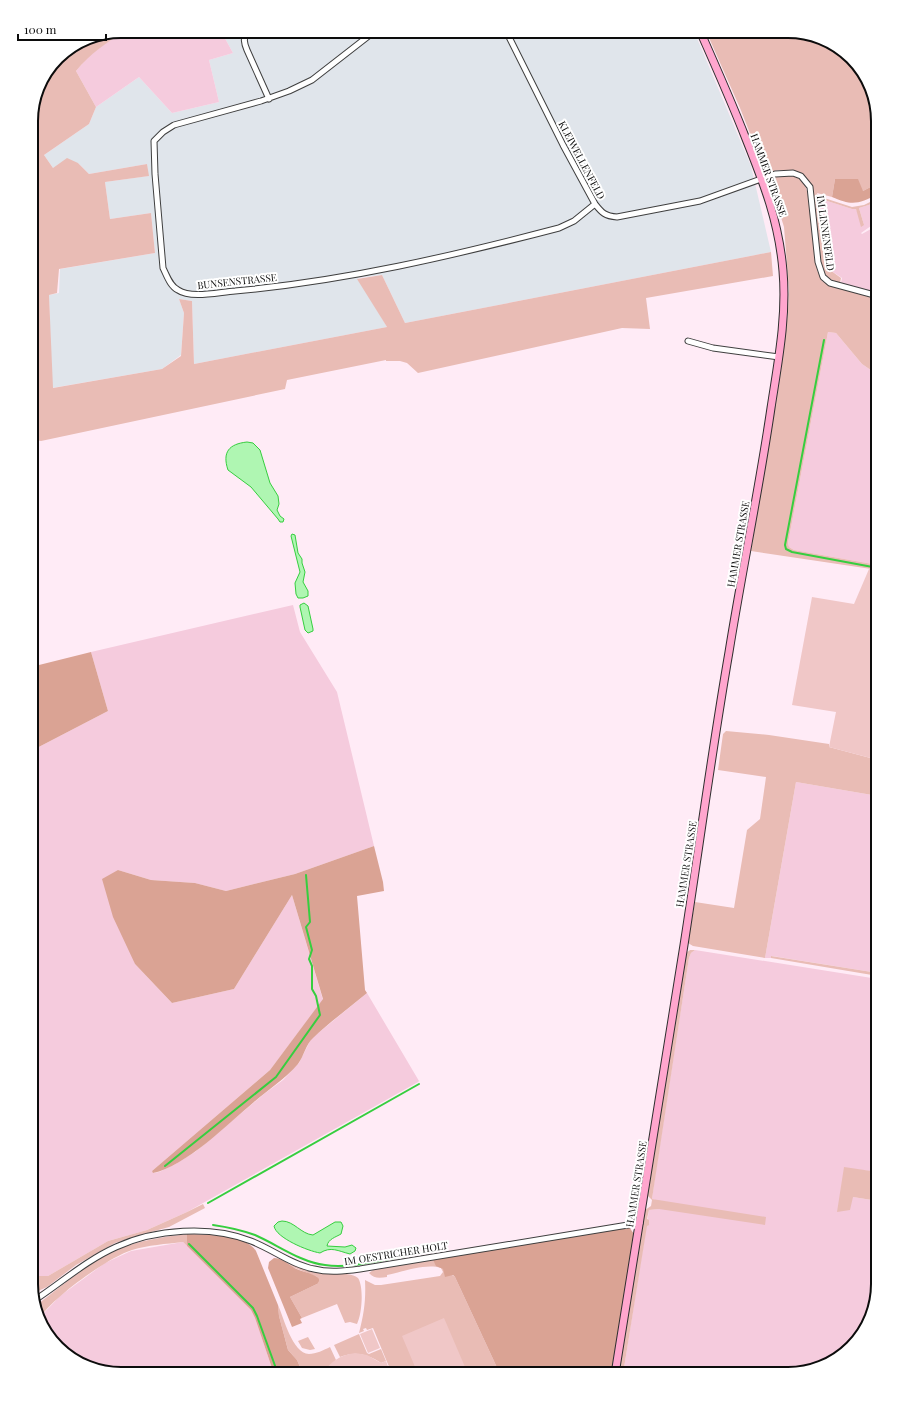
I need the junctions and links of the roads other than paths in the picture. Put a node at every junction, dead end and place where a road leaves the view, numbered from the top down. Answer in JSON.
{"nodes":[{"id":1,"x":244,"y":38,"type":"edge"},
{"id":2,"x":366,"y":38,"type":"edge"},
{"id":3,"x":510,"y":38,"type":"edge"},
{"id":4,"x":703,"y":38,"type":"edge"},
{"id":5,"x":269,"y":99,"type":"junction"},
{"id":6,"x":762,"y":179,"type":"junction"},
{"id":7,"x":594,"y":204,"type":"junction"},
{"id":8,"x":871,"y":294,"type":"edge"},
{"id":9,"x":688,"y":340,"type":"dead end"},
{"id":10,"x":779,"y":357,"type":"junction"},
{"id":11,"x":640,"y":1223,"type":"junction"},
{"id":12,"x":39,"y":1297,"type":"edge"},
{"id":13,"x":616,"y":1367,"type":"edge"}],
"edges":[{"from":1,"to":5,"type":"street"},
{"from":2,"to":5,"type":"street","name":"BUNSENSTRASSE"},
{"from":3,"to":7,"type":"street","name":"KLEIWELLENFELD"},
{"from":4,"to":6,"type":"main road","name":"HAMMER STRASSE"},
{"from":5,"to":7,"type":"street","name":"BUNSENSTRASSE"},
{"from":6,"to":7,"type":"street","name":"KLEIWELLENFELD"},
{"from":6,"to":8,"type":"street","name":"IM LINNENFELD"},
{"from":6,"to":10,"type":"main road","name":"HAMMER STRASSE"},
{"from":9,"to":10,"type":"street"},
{"from":10,"to":11,"type":"main road","name":"HAMMER STRASSE"},
{"from":11,"to":12,"type":"street","name":"IM OESTRICHER HOLT"},
{"from":11,"to":13,"type":"main road","name":"HAMMER STRASSE"}]}
